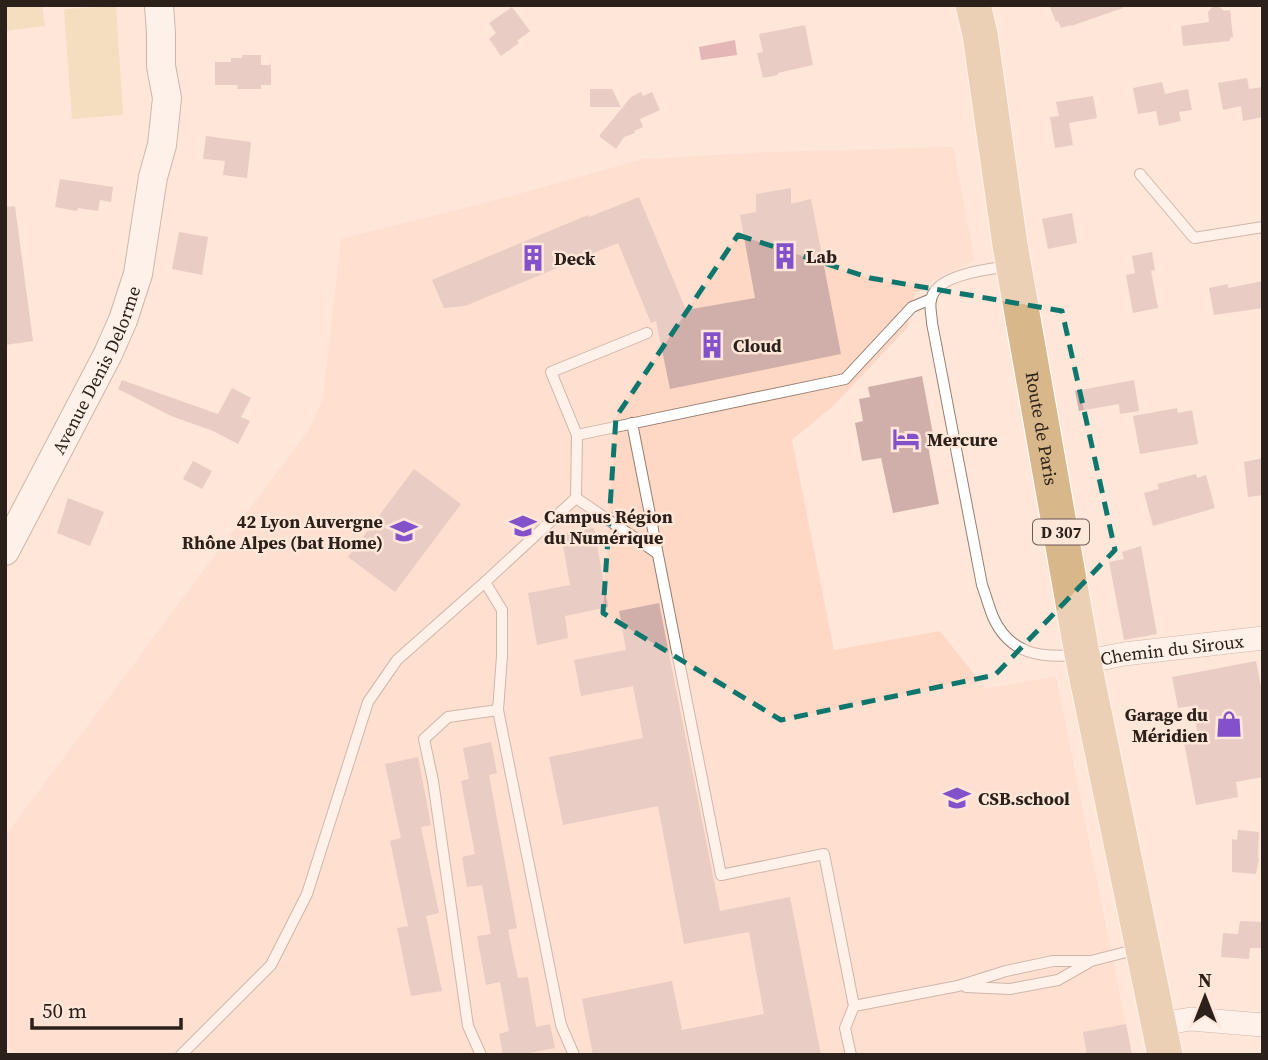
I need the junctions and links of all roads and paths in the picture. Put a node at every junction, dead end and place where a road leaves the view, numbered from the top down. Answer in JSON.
{"nodes":[{"id":1,"x":159,"y":5,"type":"edge"},
{"id":2,"x":973,"y":5,"type":"edge"},
{"id":3,"x":1140,"y":174,"type":"dead end"},
{"id":4,"x":1263,"y":227,"type":"edge"},
{"id":5,"x":1014,"y":266,"type":"junction"},
{"id":6,"x":930,"y":299,"type":"junction"},
{"id":7,"x":647,"y":333,"type":"dead end"},
{"id":8,"x":632,"y":423,"type":"junction"},
{"id":9,"x":577,"y":435,"type":"junction"},
{"id":10,"x":576,"y":498,"type":"junction"},
{"id":11,"x":5,"y":551,"type":"edge"},
{"id":12,"x":657,"y":553,"type":"junction"},
{"id":13,"x":485,"y":582,"type":"junction"},
{"id":14,"x":1263,"y":638,"type":"edge"},
{"id":15,"x":1083,"y":658,"type":"junction"},
{"id":16,"x":498,"y":710,"type":"junction"},
{"id":17,"x":1144,"y":947,"type":"junction"},
{"id":18,"x":1091,"y":961,"type":"junction"},
{"id":19,"x":958,"y":986,"type":"junction"},
{"id":20,"x":854,"y":1006,"type":"junction"},
{"id":21,"x":1263,"y":1025,"type":"edge"},
{"id":22,"x":1162,"y":1039,"type":"edge"},
{"id":23,"x":181,"y":1055,"type":"edge"},
{"id":24,"x":481,"y":1055,"type":"edge"},
{"id":25,"x":574,"y":1055,"type":"edge"},
{"id":26,"x":851,"y":1055,"type":"edge"}],
"edges":[{"from":1,"to":11,"type":"street","name":"Avenue Denis Delorme"},
{"from":2,"to":5,"type":"main road","name":"Route de Paris","number":"D 307"},
{"from":3,"to":4,"type":"lane"},
{"from":5,"to":6,"type":"lane"},
{"from":5,"to":15,"type":"main road","name":"Route de Paris","number":"D 307"},
{"from":6,"to":8,"type":"lane"},
{"from":6,"to":15,"type":"lane"},
{"from":7,"to":9,"type":"lane"},
{"from":8,"to":9,"type":"lane"},
{"from":8,"to":12,"type":"lane"},
{"from":9,"to":10,"type":"lane"},
{"from":10,"to":12,"type":"lane"},
{"from":10,"to":13,"type":"lane"},
{"from":12,"to":20,"type":"lane"},
{"from":13,"to":16,"type":"lane"},
{"from":13,"to":23,"type":"lane"},
{"from":14,"to":15,"type":"street","name":"Chemin du Siroux"},
{"from":15,"to":17,"type":"main road","name":"Route de Paris","number":"D 307"},
{"from":16,"to":24,"type":"lane"},
{"from":16,"to":25,"type":"lane"},
{"from":17,"to":18,"type":"lane"},
{"from":17,"to":22,"type":"main road","name":"Route de Paris","number":"D 307"},
{"from":18,"to":19,"type":"lane"},
{"from":18,"to":19,"type":"lane"},
{"from":19,"to":20,"type":"lane"},
{"from":20,"to":26,"type":"lane"},
{"from":21,"to":22,"type":"street"}]}
